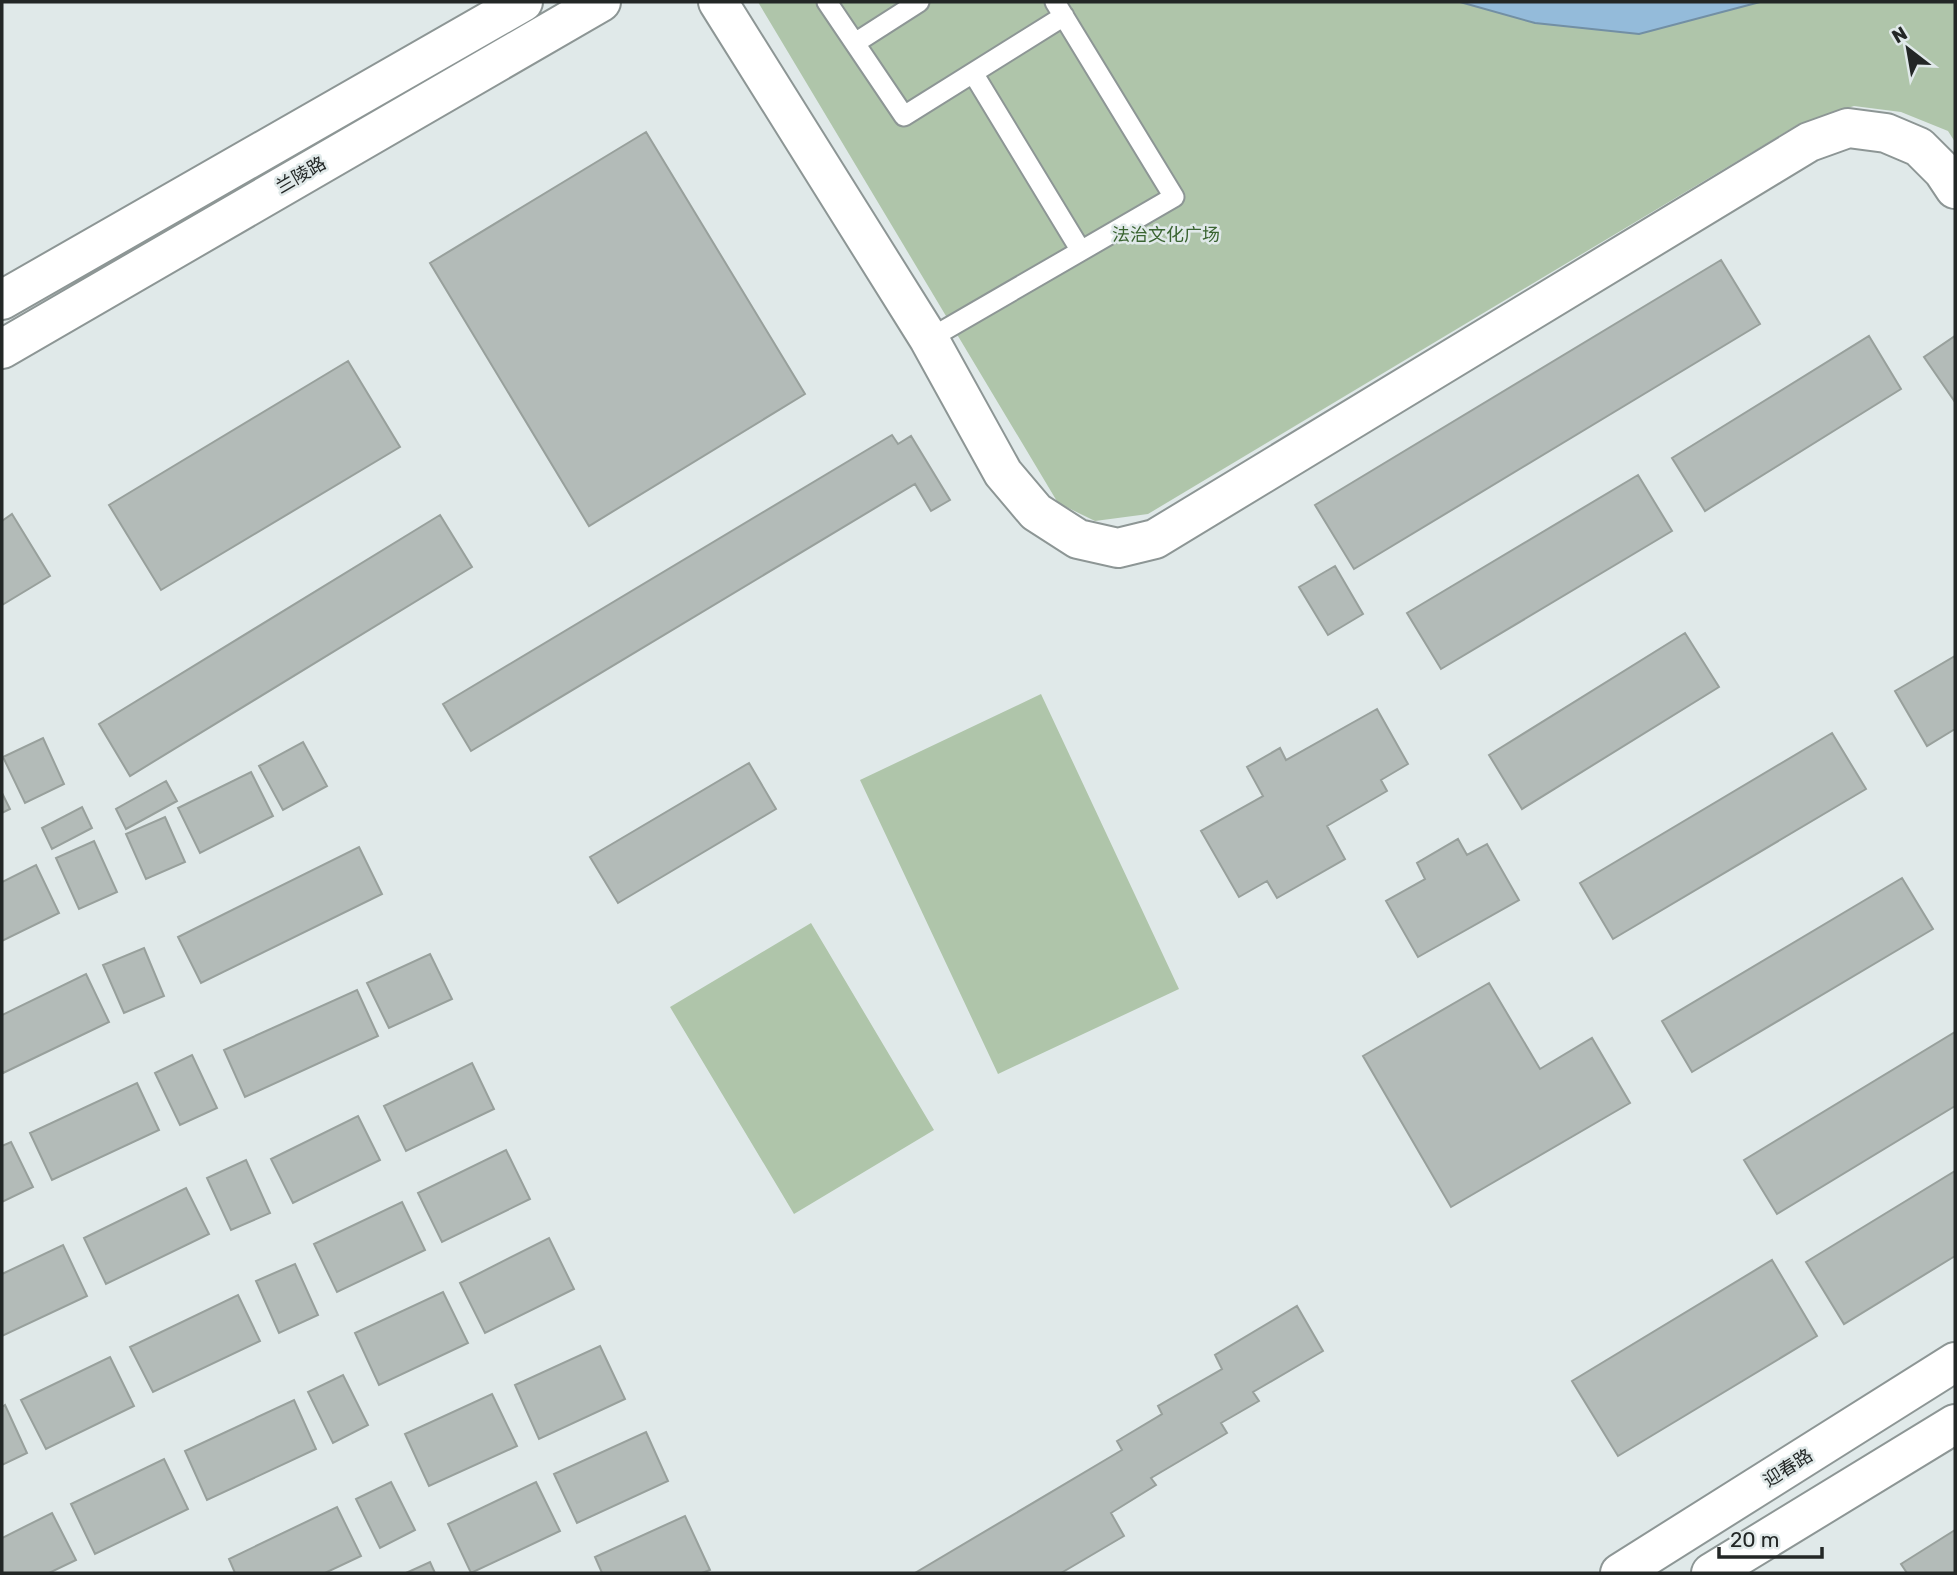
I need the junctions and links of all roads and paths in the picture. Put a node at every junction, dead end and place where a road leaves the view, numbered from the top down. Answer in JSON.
{"nodes":[{"id":1,"x":523,"y":2,"type":"edge"},
{"id":2,"x":601,"y":2,"type":"edge"},
{"id":3,"x":718,"y":2,"type":"edge"},
{"id":4,"x":827,"y":2,"type":"edge"},
{"id":5,"x":919,"y":2,"type":"edge"},
{"id":6,"x":1059,"y":9,"type":"edge"},
{"id":7,"x":855,"y":43,"type":"junction"},
{"id":8,"x":973,"y":73,"type":"junction"},
{"id":9,"x":1955,"y":189,"type":"edge"},
{"id":10,"x":1080,"y":251,"type":"junction"},
{"id":11,"x":2,"y":300,"type":"edge"},
{"id":12,"x":929,"y":339,"type":"junction"},
{"id":13,"x":2,"y":349,"type":"edge"},
{"id":14,"x":1955,"y":1362,"type":"edge"},
{"id":15,"x":1955,"y":1424,"type":"edge"},
{"id":16,"x":1620,"y":1573,"type":"edge"},
{"id":17,"x":1711,"y":1573,"type":"edge"}],
"edges":[{"from":1,"to":11,"type":"street"},
{"from":2,"to":13,"type":"street","name":"兰陵路"},
{"from":3,"to":12,"type":"street"},
{"from":4,"to":7,"type":"lane"},
{"from":5,"to":7,"type":"lane"},
{"from":6,"to":8,"type":"lane"},
{"from":6,"to":10,"type":"lane"},
{"from":7,"to":8,"type":"lane"},
{"from":8,"to":10,"type":"lane"},
{"from":9,"to":12,"type":"street"},
{"from":10,"to":12,"type":"lane"},
{"from":14,"to":16,"type":"street","name":"迎春路"},
{"from":15,"to":17,"type":"street"}]}
